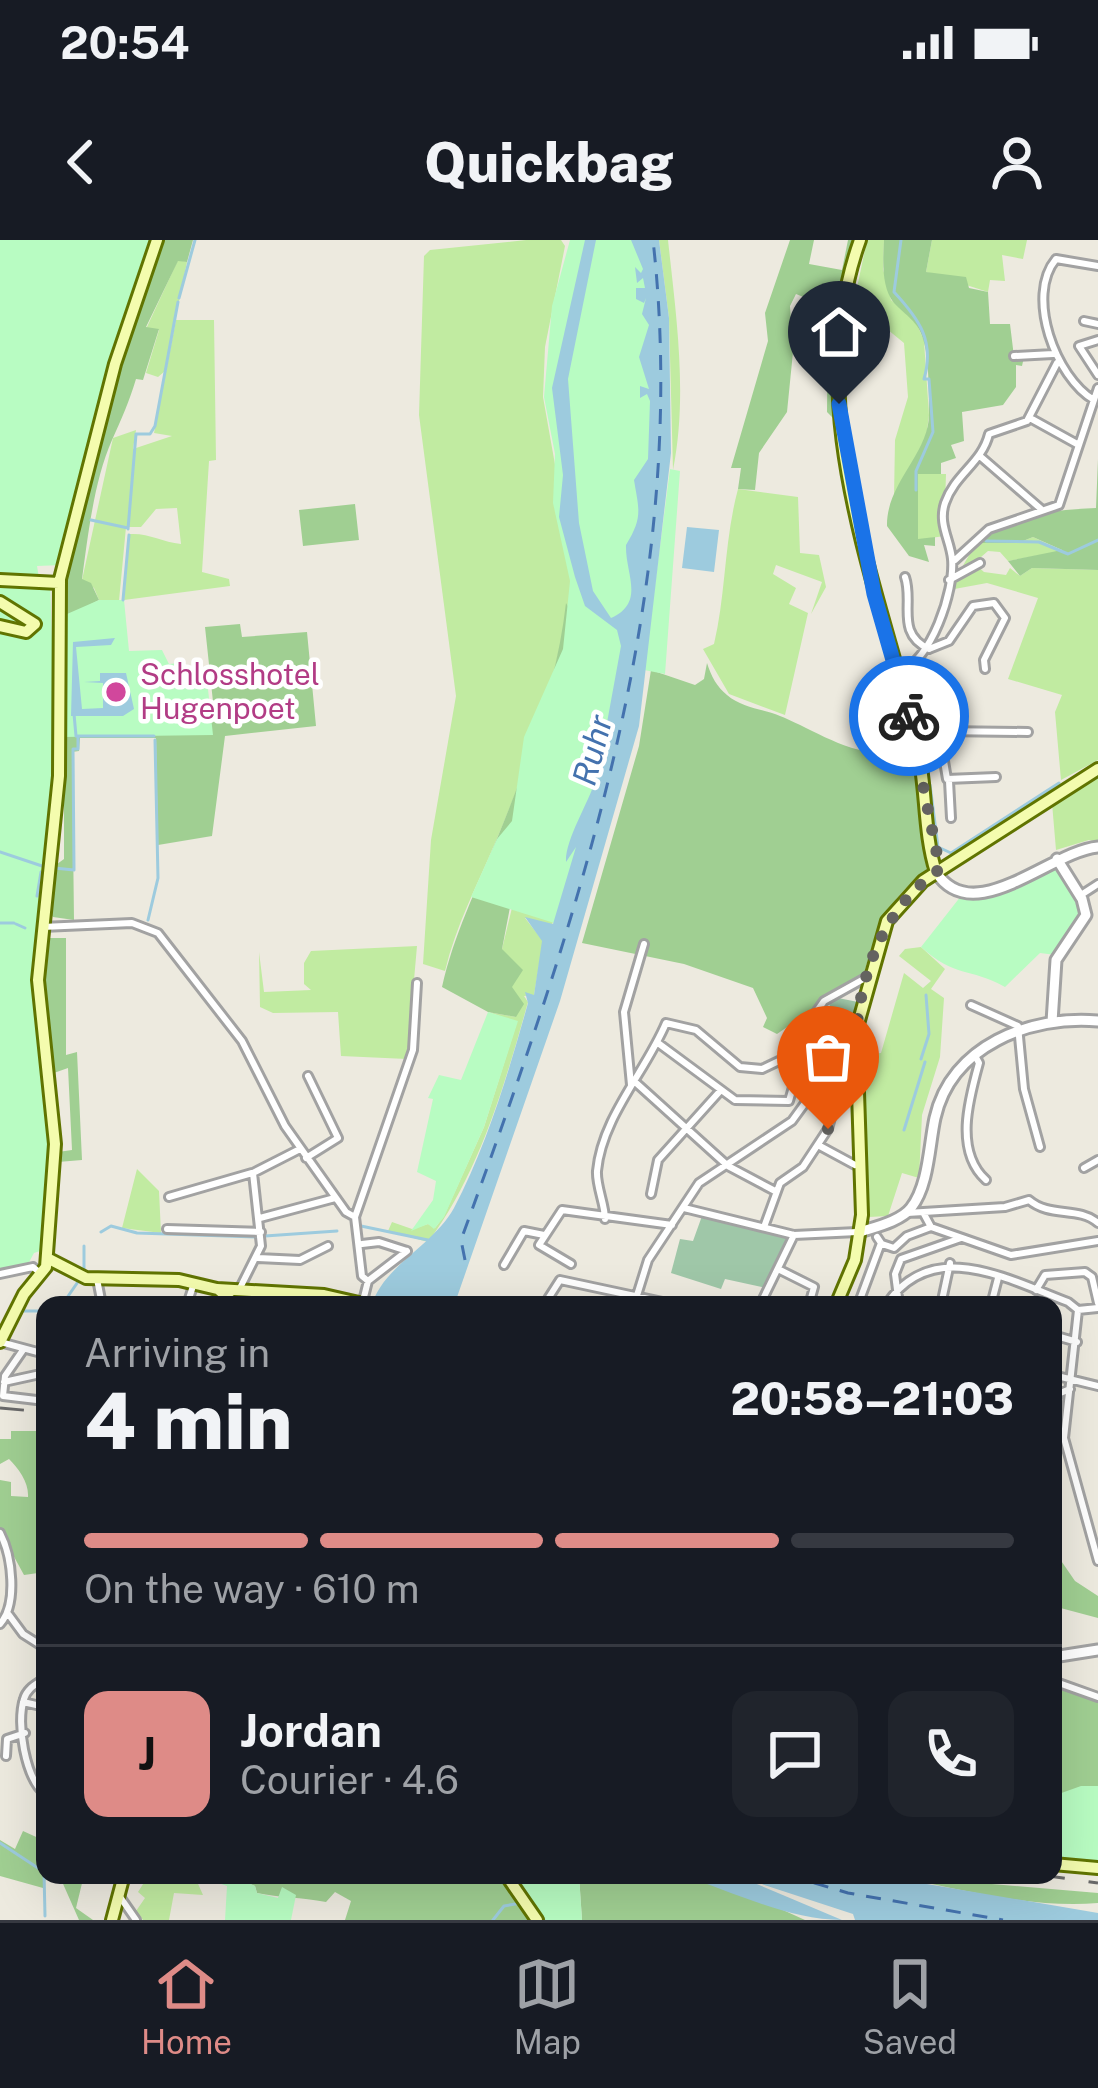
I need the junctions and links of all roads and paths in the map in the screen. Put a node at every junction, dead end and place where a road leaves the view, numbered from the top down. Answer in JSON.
{"nodes":[{"id":1,"x":157,"y":240,"type":"edge"},
{"id":2,"x":860,"y":240,"type":"edge"},
{"id":3,"x":1098,"y":266,"type":"edge"},
{"id":4,"x":1084,"y":321,"type":"dead end"},
{"id":5,"x":1098,"y":324,"type":"edge"},
{"id":6,"x":1034,"y":339,"type":"dead end"},
{"id":7,"x":1098,"y":340,"type":"edge"},
{"id":8,"x":1054,"y":354,"type":"junction"},
{"id":9,"x":1036,"y":355,"type":"junction"},
{"id":10,"x":1014,"y":356,"type":"dead end"},
{"id":11,"x":1058,"y":363,"type":"junction"},
{"id":12,"x":1098,"y":375,"type":"edge"},
{"id":13,"x":1098,"y":388,"type":"edge"},
{"id":14,"x":1093,"y":406,"type":"junction"},
{"id":15,"x":1030,"y":418,"type":"junction"},
{"id":16,"x":987,"y":420,"type":"dead end"},
{"id":17,"x":989,"y":434,"type":"junction"},
{"id":18,"x":1077,"y":444,"type":"junction"},
{"id":19,"x":981,"y":457,"type":"junction"},
{"id":20,"x":1041,"y":509,"type":"junction"},
{"id":21,"x":952,"y":563,"type":"junction"},
{"id":22,"x":980,"y":563,"type":"dead end"},
{"id":23,"x":905,"y":577,"type":"dead end"},
{"id":24,"x":0,"y":580,"type":"edge"},
{"id":25,"x":949,"y":580,"type":"junction"},
{"id":26,"x":59,"y":583,"type":"junction"},
{"id":27,"x":0,"y":602,"type":"edge"},
{"id":28,"x":0,"y":626,"type":"edge"},
{"id":29,"x":929,"y":649,"type":"junction"},
{"id":30,"x":915,"y":663,"type":"junction"},
{"id":31,"x":986,"y":670,"type":"dead end"},
{"id":32,"x":895,"y":672,"type":"junction"},
{"id":33,"x":939,"y":730,"type":"junction"},
{"id":34,"x":1028,"y":732,"type":"dead end"},
{"id":35,"x":1098,"y":769,"type":"edge"},
{"id":36,"x":997,"y":777,"type":"dead end"},
{"id":37,"x":949,"y":781,"type":"junction"},
{"id":38,"x":951,"y":818,"type":"dead end"},
{"id":39,"x":933,"y":846,"type":"junction"},
{"id":40,"x":1098,"y":847,"type":"edge"},
{"id":41,"x":1057,"y":859,"type":"junction"},
{"id":42,"x":945,"y":871,"type":"junction"},
{"id":43,"x":1098,"y":884,"type":"edge"},
{"id":44,"x":1080,"y":895,"type":"junction"},
{"id":45,"x":43,"y":923,"type":"junction"},
{"id":46,"x":644,"y":944,"type":"dead end"},
{"id":47,"x":869,"y":976,"type":"junction"},
{"id":48,"x":417,"y":983,"type":"dead end"},
{"id":49,"x":971,"y":1005,"type":"dead end"},
{"id":50,"x":1098,"y":1021,"type":"edge"},
{"id":51,"x":1052,"y":1022,"type":"junction"},
{"id":52,"x":1021,"y":1031,"type":"junction"},
{"id":53,"x":658,"y":1043,"type":"junction"},
{"id":54,"x":851,"y":1047,"type":"junction"},
{"id":55,"x":788,"y":1054,"type":"junction"},
{"id":56,"x":974,"y":1054,"type":"junction"},
{"id":57,"x":308,"y":1076,"type":"dead end"},
{"id":58,"x":826,"y":1079,"type":"junction"},
{"id":59,"x":633,"y":1083,"type":"junction"},
{"id":60,"x":721,"y":1090,"type":"junction"},
{"id":61,"x":687,"y":1128,"type":"junction"},
{"id":62,"x":818,"y":1145,"type":"junction"},
{"id":63,"x":1040,"y":1147,"type":"dead end"},
{"id":64,"x":300,"y":1149,"type":"junction"},
{"id":65,"x":307,"y":1158,"type":"junction"},
{"id":66,"x":1098,"y":1160,"type":"edge"},
{"id":67,"x":725,"y":1162,"type":"junction"},
{"id":68,"x":855,"y":1165,"type":"dead end"},
{"id":69,"x":1084,"y":1168,"type":"dead end"},
{"id":70,"x":253,"y":1173,"type":"junction"},
{"id":71,"x":986,"y":1180,"type":"dead end"},
{"id":72,"x":775,"y":1190,"type":"junction"},
{"id":73,"x":651,"y":1194,"type":"dead end"},
{"id":74,"x":170,"y":1197,"type":"dead end"},
{"id":75,"x":335,"y":1198,"type":"junction"},
{"id":76,"x":684,"y":1208,"type":"junction"},
{"id":77,"x":915,"y":1211,"type":"junction"},
{"id":78,"x":355,"y":1216,"type":"junction"},
{"id":79,"x":260,"y":1218,"type":"junction"},
{"id":80,"x":605,"y":1219,"type":"junction"},
{"id":81,"x":1098,"y":1222,"type":"edge"},
{"id":82,"x":672,"y":1225,"type":"junction"},
{"id":83,"x":764,"y":1227,"type":"junction"},
{"id":84,"x":931,"y":1227,"type":"junction"},
{"id":85,"x":863,"y":1228,"type":"junction"},
{"id":86,"x":167,"y":1229,"type":"dead end"},
{"id":87,"x":837,"y":1234,"type":"junction"},
{"id":88,"x":261,"y":1235,"type":"junction"},
{"id":89,"x":544,"y":1235,"type":"junction"},
{"id":90,"x":794,"y":1235,"type":"junction"},
{"id":91,"x":971,"y":1238,"type":"junction"},
{"id":92,"x":1098,"y":1241,"type":"edge"},
{"id":93,"x":362,"y":1244,"type":"junction"},
{"id":94,"x":328,"y":1246,"type":"dead end"},
{"id":95,"x":258,"y":1258,"type":"junction"},
{"id":96,"x":571,"y":1264,"type":"dead end"},
{"id":97,"x":950,"y":1264,"type":"junction"},
{"id":98,"x":504,"y":1265,"type":"dead end"},
{"id":99,"x":48,"y":1266,"type":"junction"},
{"id":100,"x":778,"y":1269,"type":"junction"},
{"id":101,"x":0,"y":1274,"type":"edge"},
{"id":102,"x":998,"y":1278,"type":"junction"},
{"id":103,"x":97,"y":1279,"type":"junction"},
{"id":104,"x":368,"y":1281,"type":"junction"},
{"id":105,"x":194,"y":1283,"type":"junction"},
{"id":106,"x":217,"y":1289,"type":"junction"},
{"id":107,"x":898,"y":1289,"type":"junction"},
{"id":108,"x":1036,"y":1290,"type":"junction"},
{"id":109,"x":239,"y":1291,"type":"junction"},
{"id":110,"x":100,"y":1296,"type":"edge"},
{"id":111,"x":190,"y":1296,"type":"edge"},
{"id":112,"x":226,"y":1296,"type":"edge"},
{"id":113,"x":239,"y":1296,"type":"edge"},
{"id":114,"x":328,"y":1296,"type":"edge"},
{"id":115,"x":364,"y":1296,"type":"edge"},
{"id":116,"x":550,"y":1296,"type":"edge"},
{"id":117,"x":619,"y":1296,"type":"edge"},
{"id":118,"x":638,"y":1296,"type":"edge"},
{"id":119,"x":764,"y":1296,"type":"edge"},
{"id":120,"x":812,"y":1296,"type":"edge"},
{"id":121,"x":839,"y":1296,"type":"edge"},
{"id":122,"x":861,"y":1296,"type":"edge"},
{"id":123,"x":893,"y":1296,"type":"edge"},
{"id":124,"x":898,"y":1296,"type":"edge"},
{"id":125,"x":943,"y":1296,"type":"edge"},
{"id":126,"x":994,"y":1296,"type":"edge"},
{"id":127,"x":1049,"y":1296,"type":"edge"},
{"id":128,"x":1062,"y":1302,"type":"edge"},
{"id":129,"x":1098,"y":1305,"type":"edge"},
{"id":130,"x":1078,"y":1310,"type":"junction"},
{"id":131,"x":1062,"y":1338,"type":"edge"},
{"id":132,"x":0,"y":1342,"type":"edge"},
{"id":133,"x":1077,"y":1342,"type":"junction"},
{"id":134,"x":23,"y":1350,"type":"junction"},
{"id":135,"x":36,"y":1352,"type":"edge"},
{"id":136,"x":36,"y":1375,"type":"edge"},
{"id":137,"x":1062,"y":1380,"type":"edge"},
{"id":138,"x":4,"y":1382,"type":"junction"},
{"id":139,"x":1071,"y":1384,"type":"junction"},
{"id":140,"x":1098,"y":1386,"type":"edge"},
{"id":141,"x":1062,"y":1390,"type":"edge"},
{"id":142,"x":36,"y":1400,"type":"edge"},
{"id":143,"x":1064,"y":1438,"type":"joint"},
{"id":144,"x":0,"y":1533,"type":"edge"},
{"id":145,"x":1098,"y":1561,"type":"edge"},
{"id":146,"x":9,"y":1615,"type":"junction"},
{"id":147,"x":0,"y":1624,"type":"edge"},
{"id":148,"x":36,"y":1642,"type":"edge"},
{"id":149,"x":1098,"y":1650,"type":"edge"},
{"id":150,"x":1062,"y":1656,"type":"edge"},
{"id":151,"x":36,"y":1684,"type":"edge"},
{"id":152,"x":1062,"y":1684,"type":"edge"},
{"id":153,"x":1098,"y":1697,"type":"edge"},
{"id":154,"x":23,"y":1702,"type":"junction"},
{"id":155,"x":36,"y":1705,"type":"edge"},
{"id":156,"x":25,"y":1733,"type":"junction"},
{"id":157,"x":6,"y":1756,"type":"dead end"},
{"id":158,"x":36,"y":1783,"type":"edge"},
{"id":159,"x":1062,"y":1865,"type":"edge"},
{"id":160,"x":1098,"y":1868,"type":"edge"},
{"id":161,"x":121,"y":1884,"type":"edge"},
{"id":162,"x":512,"y":1884,"type":"edge"},
{"id":163,"x":118,"y":1894,"type":"junction"},
{"id":164,"x":112,"y":1920,"type":"edge"},
{"id":165,"x":136,"y":1920,"type":"edge"},
{"id":166,"x":537,"y":1920,"type":"edge"}],
"edges":[{"from":1,"to":26,"type":"main road"},
{"from":2,"to":32,"type":"main road"},
{"from":3,"to":8,"type":"street"},
{"from":4,"to":5,"type":"street"},
{"from":6,"to":9,"type":"street"},
{"from":7,"to":12,"type":"street"},
{"from":8,"to":9,"type":"street"},
{"from":8,"to":11,"type":"street"},
{"from":9,"to":10,"type":"street"},
{"from":11,"to":14,"type":"street"},
{"from":11,"to":15,"type":"street"},
{"from":13,"to":14,"type":"street"},
{"from":14,"to":18,"type":"street"},
{"from":15,"to":17,"type":"street"},
{"from":15,"to":18,"type":"street"},
{"from":16,"to":17,"type":"street"},
{"from":17,"to":19,"type":"street"},
{"from":18,"to":20,"type":"street"},
{"from":19,"to":20,"type":"street"},
{"from":19,"to":21,"type":"street"},
{"from":20,"to":21,"type":"street"},
{"from":21,"to":25,"type":"street"},
{"from":22,"to":25,"type":"street"},
{"from":23,"to":29,"type":"street"},
{"from":24,"to":26,"type":"main road"},
{"from":25,"to":29,"type":"street"},
{"from":26,"to":45,"type":"main road"},
{"from":27,"to":28,"type":"main road"},
{"from":29,"to":30,"type":"street"},
{"from":29,"to":31,"type":"street"},
{"from":30,"to":32,"type":"street"},
{"from":30,"to":33,"type":"street"},
{"from":32,"to":39,"type":"main road"},
{"from":33,"to":34,"type":"street"},
{"from":33,"to":37,"type":"street"},
{"from":35,"to":42,"type":"main road"},
{"from":36,"to":37,"type":"street"},
{"from":37,"to":38,"type":"street"},
{"from":39,"to":42,"type":"main road"},
{"from":39,"to":42,"type":"main road"},
{"from":40,"to":41,"type":"street"},
{"from":41,"to":42,"type":"street"},
{"from":41,"to":44,"type":"street"},
{"from":42,"to":47,"type":"main road"},
{"from":43,"to":44,"type":"street"},
{"from":44,"to":51,"type":"street"},
{"from":45,"to":64,"type":"street"},
{"from":45,"to":99,"type":"main road"},
{"from":46,"to":59,"type":"street"},
{"from":47,"to":54,"type":"main road"},
{"from":47,"to":55,"type":"street"},
{"from":48,"to":78,"type":"street"},
{"from":49,"to":52,"type":"street"},
{"from":50,"to":51,"type":"street"},
{"from":51,"to":52,"type":"street"},
{"from":52,"to":56,"type":"street"},
{"from":52,"to":63,"type":"street"},
{"from":53,"to":55,"type":"street"},
{"from":53,"to":59,"type":"street"},
{"from":53,"to":60,"type":"street"},
{"from":54,"to":58,"type":"street"},
{"from":54,"to":85,"type":"main road"},
{"from":55,"to":60,"type":"street"},
{"from":56,"to":71,"type":"street"},
{"from":56,"to":77,"type":"street"},
{"from":57,"to":65,"type":"street"},
{"from":58,"to":62,"type":"street"},
{"from":58,"to":67,"type":"street"},
{"from":59,"to":61,"type":"street"},
{"from":59,"to":80,"type":"street"},
{"from":60,"to":61,"type":"street"},
{"from":61,"to":67,"type":"street"},
{"from":61,"to":73,"type":"street"},
{"from":62,"to":68,"type":"street"},
{"from":62,"to":72,"type":"street"},
{"from":64,"to":65,"type":"street"},
{"from":64,"to":70,"type":"street"},
{"from":65,"to":75,"type":"street"},
{"from":66,"to":69,"type":"street"},
{"from":67,"to":72,"type":"street"},
{"from":67,"to":76,"type":"street"},
{"from":70,"to":74,"type":"street"},
{"from":70,"to":79,"type":"street"},
{"from":72,"to":83,"type":"street"},
{"from":75,"to":78,"type":"street"},
{"from":75,"to":79,"type":"street"},
{"from":76,"to":82,"type":"street"},
{"from":76,"to":83,"type":"street"},
{"from":77,"to":81,"type":"street"},
{"from":77,"to":84,"type":"street"},
{"from":77,"to":85,"type":"street"},
{"from":78,"to":93,"type":"street"},
{"from":79,"to":88,"type":"street"},
{"from":80,"to":82,"type":"street"},
{"from":80,"to":89,"type":"street"},
{"from":82,"to":118,"type":"street"},
{"from":83,"to":90,"type":"street"},
{"from":84,"to":91,"type":"street"},
{"from":84,"to":122,"type":"street"},
{"from":85,"to":87,"type":"street"},
{"from":85,"to":87,"type":"street"},
{"from":85,"to":121,"type":"main road"},
{"from":86,"to":88,"type":"street"},
{"from":87,"to":90,"type":"street"},
{"from":88,"to":95,"type":"street"},
{"from":89,"to":96,"type":"street"},
{"from":89,"to":98,"type":"street"},
{"from":90,"to":100,"type":"street"},
{"from":91,"to":92,"type":"street"},
{"from":91,"to":107,"type":"street"},
{"from":93,"to":104,"type":"street"},
{"from":93,"to":104,"type":"street"},
{"from":94,"to":95,"type":"street"},
{"from":95,"to":109,"type":"street"},
{"from":97,"to":102,"type":"street"},
{"from":97,"to":107,"type":"street"},
{"from":97,"to":125,"type":"street"},
{"from":99,"to":101,"type":"street"},
{"from":99,"to":103,"type":"main road"},
{"from":99,"to":132,"type":"main road"},
{"from":100,"to":119,"type":"street"},
{"from":100,"to":120,"type":"street"},
{"from":102,"to":108,"type":"street"},
{"from":102,"to":126,"type":"street"},
{"from":103,"to":105,"type":"main road"},
{"from":103,"to":110,"type":"street"},
{"from":104,"to":115,"type":"street"},
{"from":105,"to":106,"type":"main road"},
{"from":105,"to":111,"type":"street"},
{"from":106,"to":109,"type":"main road"},
{"from":106,"to":112,"type":"main road"},
{"from":107,"to":123,"type":"street"},
{"from":107,"to":124,"type":"street"},
{"from":108,"to":127,"type":"street"},
{"from":108,"to":129,"type":"street"},
{"from":109,"to":113,"type":"main road"},
{"from":109,"to":114,"type":"main road"},
{"from":116,"to":117,"type":"street"},
{"from":128,"to":130,"type":"street"},
{"from":129,"to":130,"type":"street"},
{"from":130,"to":133,"type":"street"},
{"from":131,"to":133,"type":"street"},
{"from":132,"to":134,"type":"street"},
{"from":133,"to":139,"type":"street"},
{"from":134,"to":135,"type":"street"},
{"from":134,"to":138,"type":"street"},
{"from":136,"to":138,"type":"street"},
{"from":137,"to":139,"type":"street"},
{"from":138,"to":142,"type":"street"},
{"from":139,"to":140,"type":"street"},
{"from":139,"to":141,"type":"street"},
{"from":139,"to":143,"type":"street"},
{"from":143,"to":145,"type":"street"},
{"from":144,"to":146,"type":"street"},
{"from":146,"to":147,"type":"street"},
{"from":146,"to":148,"type":"street"},
{"from":149,"to":150,"type":"street"},
{"from":151,"to":154,"type":"street"},
{"from":152,"to":153,"type":"street"},
{"from":154,"to":155,"type":"street"},
{"from":154,"to":156,"type":"street"},
{"from":156,"to":157,"type":"street"},
{"from":156,"to":158,"type":"street"},
{"from":159,"to":160,"type":"main road"},
{"from":161,"to":163,"type":"main road"},
{"from":162,"to":166,"type":"main road"},
{"from":163,"to":164,"type":"main road"},
{"from":163,"to":165,"type":"street"}]}
